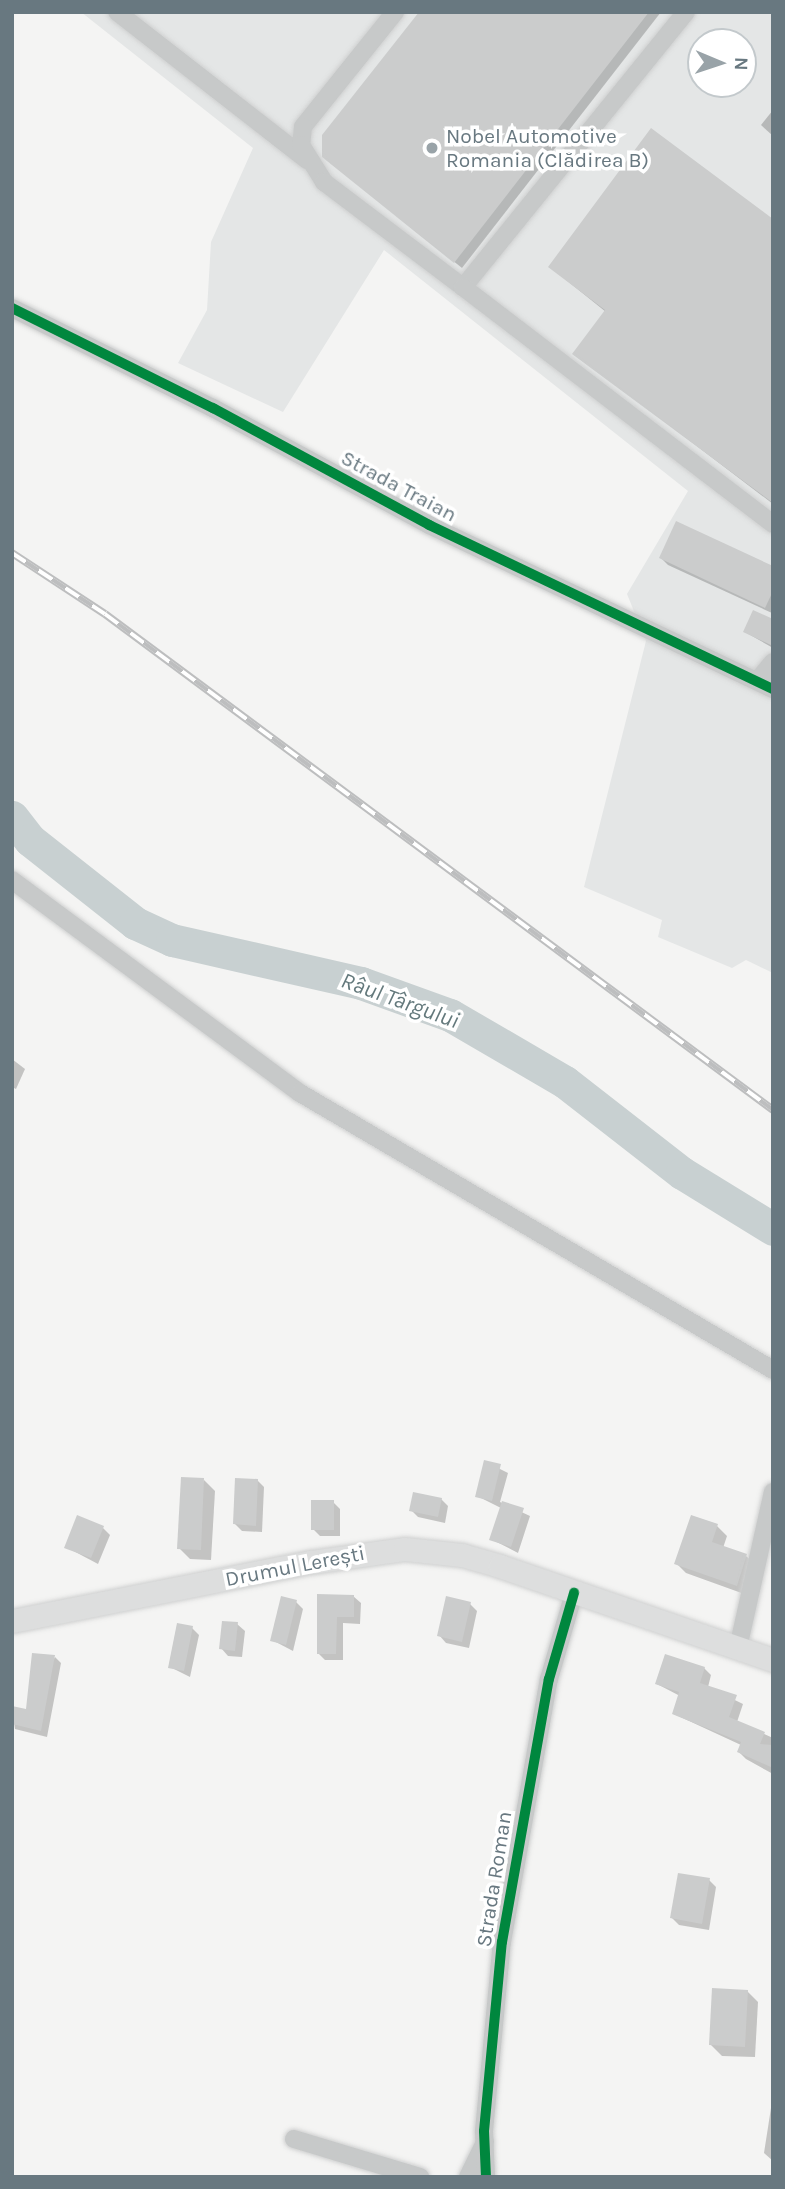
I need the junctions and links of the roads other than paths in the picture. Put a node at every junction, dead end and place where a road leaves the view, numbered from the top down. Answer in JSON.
{"nodes":[{"id":1,"x":117,"y":12,"type":"edge"},
{"id":2,"x":395,"y":12,"type":"edge"},
{"id":3,"x":686,"y":12,"type":"edge"},
{"id":4,"x":307,"y":160,"type":"junction"},
{"id":5,"x":463,"y":286,"type":"junction"},
{"id":6,"x":12,"y":308,"type":"edge"},
{"id":7,"x":773,"y":524,"type":"edge"},
{"id":8,"x":773,"y":662,"type":"edge"},
{"id":9,"x":765,"y":685,"type":"edge"},
{"id":10,"x":12,"y":880,"type":"edge"},
{"id":11,"x":773,"y":1370,"type":"edge"},
{"id":12,"x":773,"y":1492,"type":"edge"},
{"id":13,"x":574,"y":1592,"type":"junction"},
{"id":14,"x":12,"y":1621,"type":"edge"},
{"id":15,"x":738,"y":1648,"type":"junction"},
{"id":16,"x":773,"y":1660,"type":"edge"},
{"id":17,"x":294,"y":2139,"type":"dead end"},
{"id":18,"x":485,"y":2142,"type":"junction"},
{"id":19,"x":420,"y":2177,"type":"edge"},
{"id":20,"x":468,"y":2177,"type":"edge"},
{"id":21,"x":486,"y":2177,"type":"edge"}],
"edges":[{"from":1,"to":4,"type":"street"},
{"from":2,"to":4,"type":"street"},
{"from":3,"to":5,"type":"street"},
{"from":4,"to":5,"type":"street"},
{"from":5,"to":7,"type":"street"},
{"from":6,"to":9,"type":"street","name":"Strada Traian"},
{"from":8,"to":9,"type":"street"},
{"from":10,"to":11,"type":"street"},
{"from":12,"to":15,"type":"street"},
{"from":13,"to":14,"type":"main road","name":"Drumul Lerești"},
{"from":13,"to":15,"type":"main road","name":"Drumul Lerești"},
{"from":13,"to":18,"type":"street","name":"Strada Roman"},
{"from":15,"to":16,"type":"main road","name":"Drumul Lerești"},
{"from":17,"to":19,"type":"street"},
{"from":18,"to":20,"type":"street"},
{"from":18,"to":21,"type":"street","name":"Strada Roman"}]}
